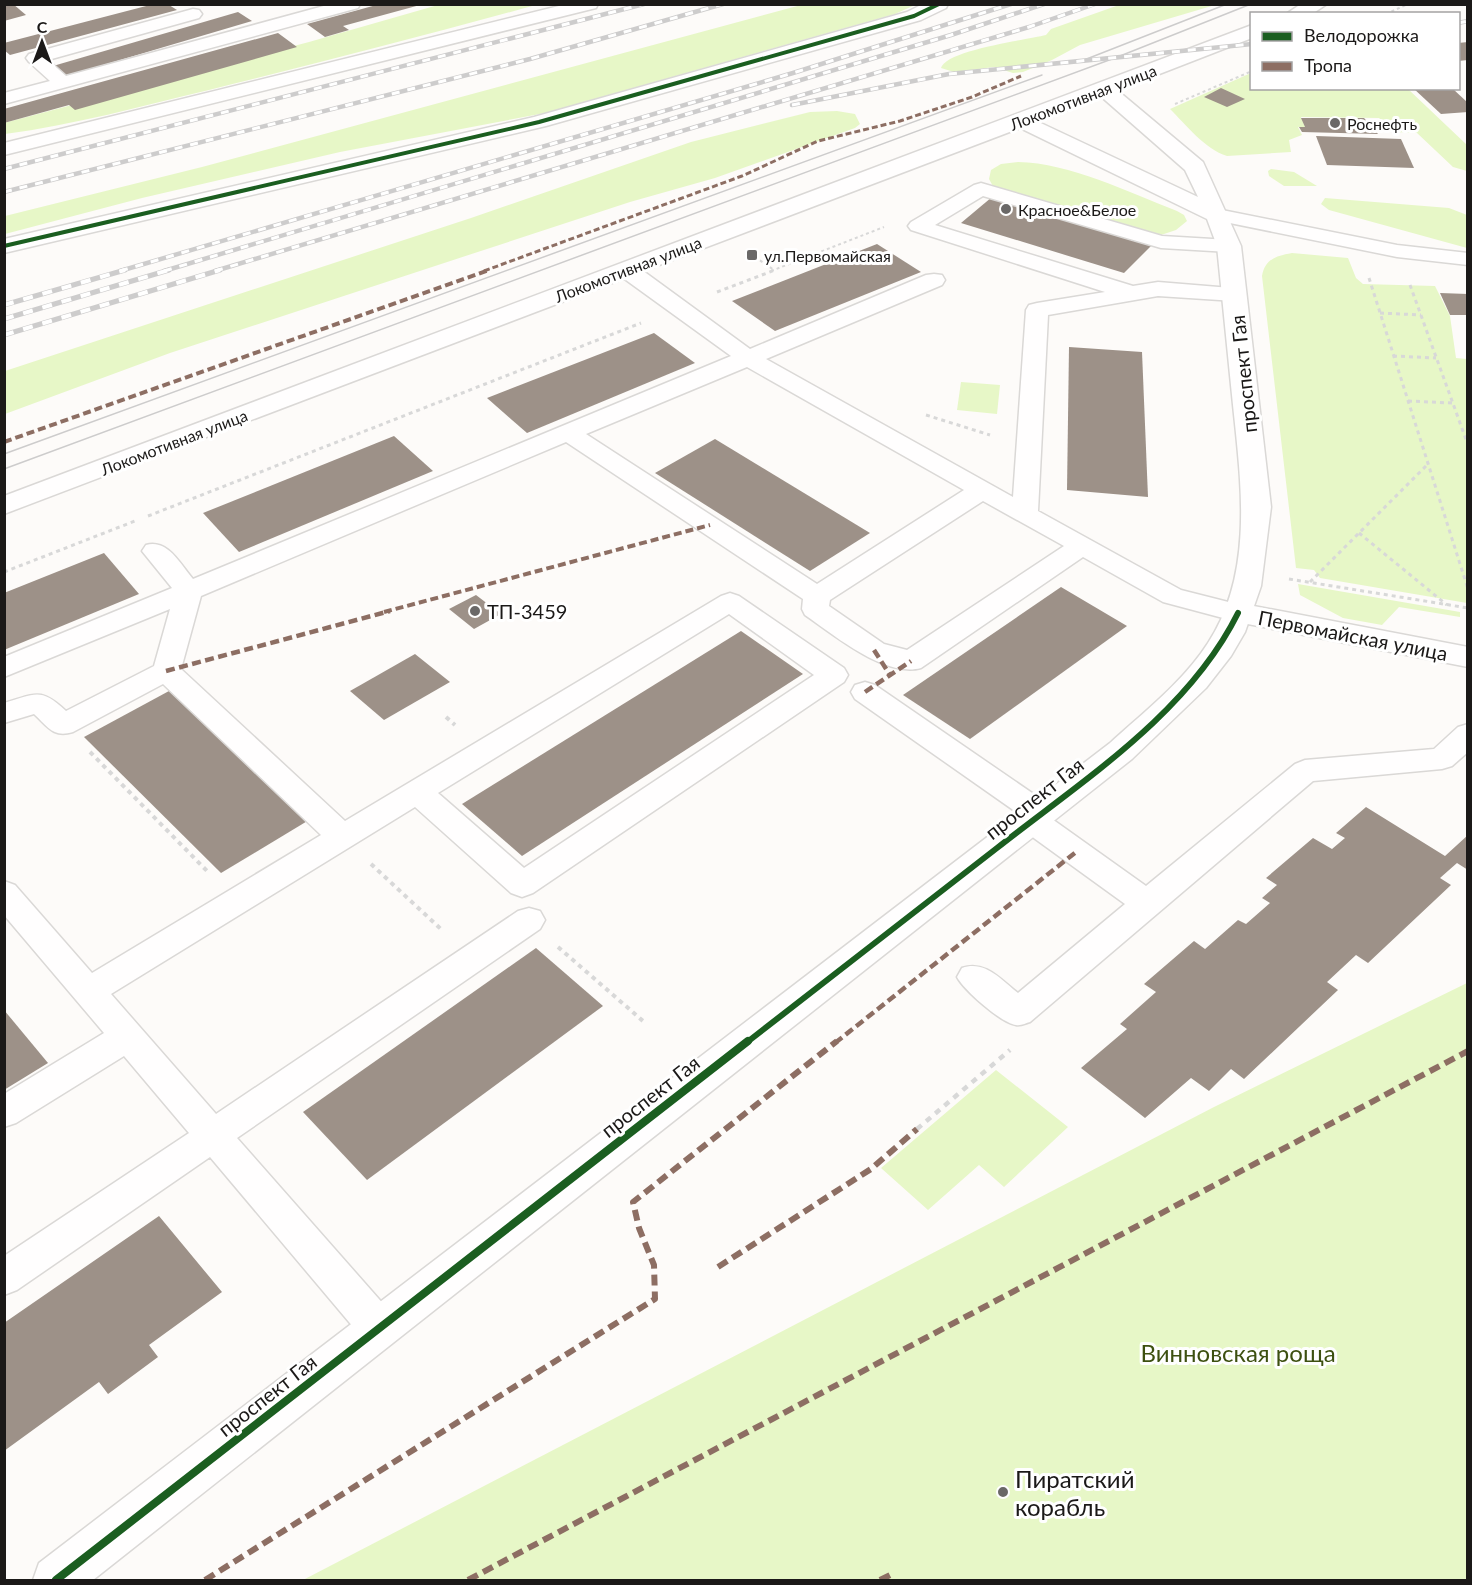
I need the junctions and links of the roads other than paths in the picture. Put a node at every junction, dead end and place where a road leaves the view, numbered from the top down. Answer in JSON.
{"nodes":[{"id":1,"x":285,"y":4,"type":"edge"},
{"id":2,"x":352,"y":4,"type":"edge"},
{"id":3,"x":590,"y":4,"type":"edge"},
{"id":4,"x":939,"y":4,"type":"edge"},
{"id":5,"x":1318,"y":4,"type":"edge"},
{"id":6,"x":1300,"y":12,"type":"edge"},
{"id":7,"x":193,"y":14,"type":"dead end"},
{"id":8,"x":299,"y":19,"type":"junction"},
{"id":9,"x":1250,"y":31,"type":"edge"},
{"id":10,"x":63,"y":83,"type":"junction"},
{"id":11,"x":1104,"y":89,"type":"junction"},
{"id":12,"x":4,"y":99,"type":"edge"},
{"id":13,"x":1021,"y":121,"type":"junction"},
{"id":14,"x":4,"y":149,"type":"edge"},
{"id":15,"x":1218,"y":215,"type":"junction"},
{"id":16,"x":4,"y":246,"type":"edge"},
{"id":17,"x":1229,"y":246,"type":"junction"},
{"id":18,"x":1467,"y":259,"type":"edge"},
{"id":19,"x":627,"y":270,"type":"junction"},
{"id":20,"x":934,"y":280,"type":"dead end"},
{"id":21,"x":1132,"y":293,"type":"junction"},
{"id":22,"x":1235,"y":294,"type":"junction"},
{"id":23,"x":748,"y":358,"type":"junction"},
{"id":24,"x":568,"y":433,"type":"junction"},
{"id":25,"x":982,"y":490,"type":"junction"},
{"id":26,"x":4,"y":506,"type":"edge"},
{"id":27,"x":1025,"y":514,"type":"junction"},
{"id":28,"x":1082,"y":546,"type":"junction"},
{"id":29,"x":154,"y":551,"type":"dead end"},
{"id":30,"x":189,"y":591,"type":"junction"},
{"id":31,"x":817,"y":596,"type":"junction"},
{"id":32,"x":1238,"y":613,"type":"junction"},
{"id":33,"x":1467,"y":657,"type":"edge"},
{"id":34,"x":4,"y":668,"type":"edge"},
{"id":35,"x":166,"y":671,"type":"junction"},
{"id":36,"x":865,"y":692,"type":"dead end"},
{"id":37,"x":4,"y":713,"type":"edge"},
{"id":38,"x":1467,"y":734,"type":"edge"},
{"id":39,"x":417,"y":792,"type":"junction"},
{"id":40,"x":1036,"y":817,"type":"junction"},
{"id":41,"x":342,"y":837,"type":"junction"},
{"id":42,"x":4,"y":893,"type":"edge"},
{"id":43,"x":1147,"y":903,"type":"junction"},
{"id":44,"x":529,"y":920,"type":"road end"},
{"id":45,"x":974,"y":977,"type":"dead end"},
{"id":46,"x":89,"y":991,"type":"junction"},
{"id":47,"x":128,"y":1036,"type":"junction"},
{"id":48,"x":4,"y":1112,"type":"edge"},
{"id":49,"x":213,"y":1134,"type":"junction"},
{"id":50,"x":4,"y":1278,"type":"edge"},
{"id":51,"x":379,"y":1328,"type":"junction"},
{"id":52,"x":56,"y":1581,"type":"edge"}],
"edges":[{"from":1,"to":8,"type":"lane"},
{"from":2,"to":8,"type":"lane"},
{"from":3,"to":14,"type":"lane"},
{"from":4,"to":16,"type":"main road"},
{"from":5,"to":6,"type":"main road"},
{"from":7,"to":10,"type":"lane"},
{"from":8,"to":10,"type":"lane"},
{"from":9,"to":11,"type":"main road","name":"Локомотивная улица"},
{"from":10,"to":12,"type":"lane"},
{"from":11,"to":13,"type":"main road","name":"Локомотивная улица"},
{"from":11,"to":15,"type":"main road","name":"проспект Гая"},
{"from":13,"to":15,"type":"main road"},
{"from":13,"to":19,"type":"main road","name":"Локомотивная улица"},
{"from":15,"to":17,"type":"main road","name":"проспект Гая"},
{"from":15,"to":18,"type":"lane"},
{"from":17,"to":21,"type":"lane"},
{"from":17,"to":22,"type":"main road","name":"проспект Гая"},
{"from":19,"to":23,"type":"lane"},
{"from":19,"to":26,"type":"main road","name":"Локомотивная улица"},
{"from":20,"to":23,"type":"lane"},
{"from":21,"to":22,"type":"lane"},
{"from":21,"to":27,"type":"lane"},
{"from":22,"to":32,"type":"main road","name":"проспект Гая"},
{"from":23,"to":24,"type":"lane"},
{"from":23,"to":25,"type":"lane"},
{"from":24,"to":30,"type":"lane"},
{"from":24,"to":31,"type":"lane"},
{"from":25,"to":27,"type":"lane"},
{"from":25,"to":31,"type":"lane"},
{"from":27,"to":28,"type":"lane"},
{"from":28,"to":31,"type":"lane"},
{"from":28,"to":32,"type":"lane"},
{"from":29,"to":30,"type":"lane"},
{"from":30,"to":34,"type":"lane"},
{"from":30,"to":35,"type":"lane"},
{"from":32,"to":33,"type":"main road","name":"Первомайская улица"},
{"from":32,"to":40,"type":"main road","name":"проспект Гая"},
{"from":35,"to":37,"type":"lane"},
{"from":35,"to":41,"type":"lane"},
{"from":36,"to":40,"type":"lane"},
{"from":38,"to":43,"type":"lane"},
{"from":39,"to":39,"type":"lane"},
{"from":39,"to":41,"type":"lane"},
{"from":40,"to":43,"type":"lane"},
{"from":40,"to":51,"type":"main road","name":"проспект Гая"},
{"from":41,"to":46,"type":"lane"},
{"from":42,"to":46,"type":"lane"},
{"from":43,"to":45,"type":"lane"},
{"from":44,"to":49,"type":"lane"},
{"from":46,"to":47,"type":"lane"},
{"from":47,"to":48,"type":"lane"},
{"from":47,"to":49,"type":"lane"},
{"from":49,"to":50,"type":"lane"},
{"from":49,"to":51,"type":"lane"},
{"from":51,"to":52,"type":"main road","name":"проспект Гая"}]}
